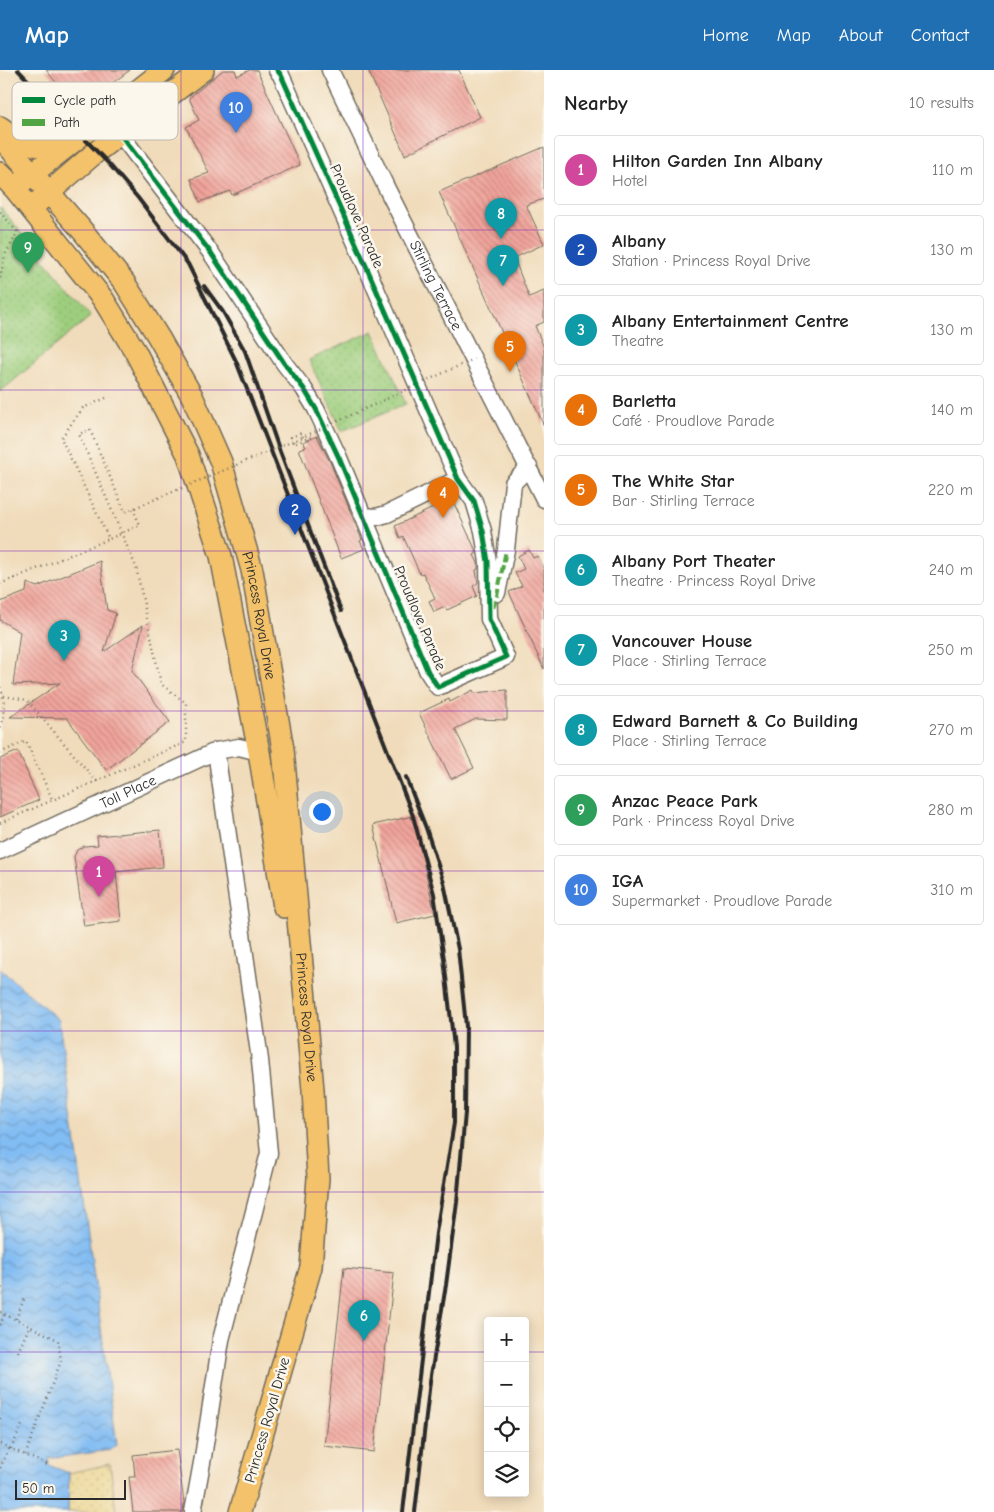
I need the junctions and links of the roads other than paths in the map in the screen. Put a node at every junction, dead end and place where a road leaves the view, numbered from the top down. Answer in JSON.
{"nodes":[{"id":1,"x":164,"y":70,"type":"edge"},
{"id":2,"x":204,"y":70,"type":"edge"},
{"id":3,"x":277,"y":70,"type":"edge"},
{"id":4,"x":330,"y":70,"type":"edge"},
{"id":5,"x":149,"y":82,"type":"edge"},
{"id":6,"x":178,"y":90,"type":"edge"},
{"id":7,"x":0,"y":127,"type":"edge"},
{"id":8,"x":0,"y":137,"type":"edge"},
{"id":9,"x":12,"y":137,"type":"edge"},
{"id":10,"x":18,"y":140,"type":"edge"},
{"id":11,"x":75,"y":140,"type":"edge"},
{"id":12,"x":112,"y":140,"type":"edge"},
{"id":13,"x":125,"y":140,"type":"edge"},
{"id":14,"x":65,"y":148,"type":"junction"},
{"id":15,"x":80,"y":166,"type":"junction"},
{"id":16,"x":0,"y":172,"type":"edge"},
{"id":17,"x":32,"y":173,"type":"junction"},
{"id":18,"x":15,"y":188,"type":"junction"},
{"id":19,"x":49,"y":193,"type":"junction"},
{"id":20,"x":30,"y":208,"type":"junction"},
{"id":21,"x":81,"y":229,"type":"junction"},
{"id":22,"x":529,"y":467,"type":"junction"},
{"id":23,"x":458,"y":479,"type":"junction"},
{"id":24,"x":544,"y":499,"type":"edge"},
{"id":25,"x":364,"y":516,"type":"junction"},
{"id":26,"x":489,"y":619,"type":"junction"},
{"id":27,"x":283,"y":749,"type":"junction"},
{"id":28,"x":216,"y":751,"type":"junction"},
{"id":29,"x":259,"y":752,"type":"junction"},
{"id":30,"x":0,"y":851,"type":"edge"},
{"id":31,"x":313,"y":1090,"type":"junction"},
{"id":32,"x":193,"y":1512,"type":"edge"},
{"id":33,"x":240,"y":1512,"type":"edge"}],
"edges":[{"from":1,"to":5,"type":"main road"},
{"from":2,"to":6,"type":"main road"},
{"from":3,"to":23,"type":"street","name":"Proudlove Parade"},
{"from":4,"to":22,"type":"street","name":"Stirling Terrace"},
{"from":7,"to":9,"type":"main road"},
{"from":8,"to":17,"type":"main road","name":"Princess Royal Drive"},
{"from":10,"to":14,"type":"main road"},
{"from":11,"to":14,"type":"main road"},
{"from":12,"to":15,"type":"main road"},
{"from":13,"to":25,"type":"street","name":"Proudlove Parade"},
{"from":14,"to":17,"type":"main road"},
{"from":15,"to":19,"type":"main road"},
{"from":15,"to":21,"type":"main road"},
{"from":16,"to":18,"type":"main road","name":"Princess Royal Drive"},
{"from":17,"to":18,"type":"main road"},
{"from":17,"to":19,"type":"main road","name":"Princess Royal Drive"},
{"from":18,"to":20,"type":"main road","name":"Princess Royal Drive"},
{"from":19,"to":20,"type":"main road"},
{"from":19,"to":21,"type":"main road","name":"Princess Royal Drive"},
{"from":20,"to":29,"type":"main road","name":"Princess Royal Drive"},
{"from":21,"to":27,"type":"main road","name":"Princess Royal Drive"},
{"from":22,"to":24,"type":"street","name":"Stirling Terrace"},
{"from":22,"to":26,"type":"street"},
{"from":23,"to":25,"type":"street"},
{"from":23,"to":26,"type":"street","name":"Proudlove Parade"},
{"from":25,"to":26,"type":"street","name":"Proudlove Parade"},
{"from":27,"to":29,"type":"main road"},
{"from":27,"to":31,"type":"main road","name":"Princess Royal Drive"},
{"from":28,"to":29,"type":"street","name":"Toll Place"},
{"from":28,"to":30,"type":"street","name":"Toll Place"},
{"from":28,"to":32,"type":"street"},
{"from":29,"to":31,"type":"main road","name":"Princess Royal Drive"},
{"from":31,"to":33,"type":"main road","name":"Princess Royal Drive"}]}
